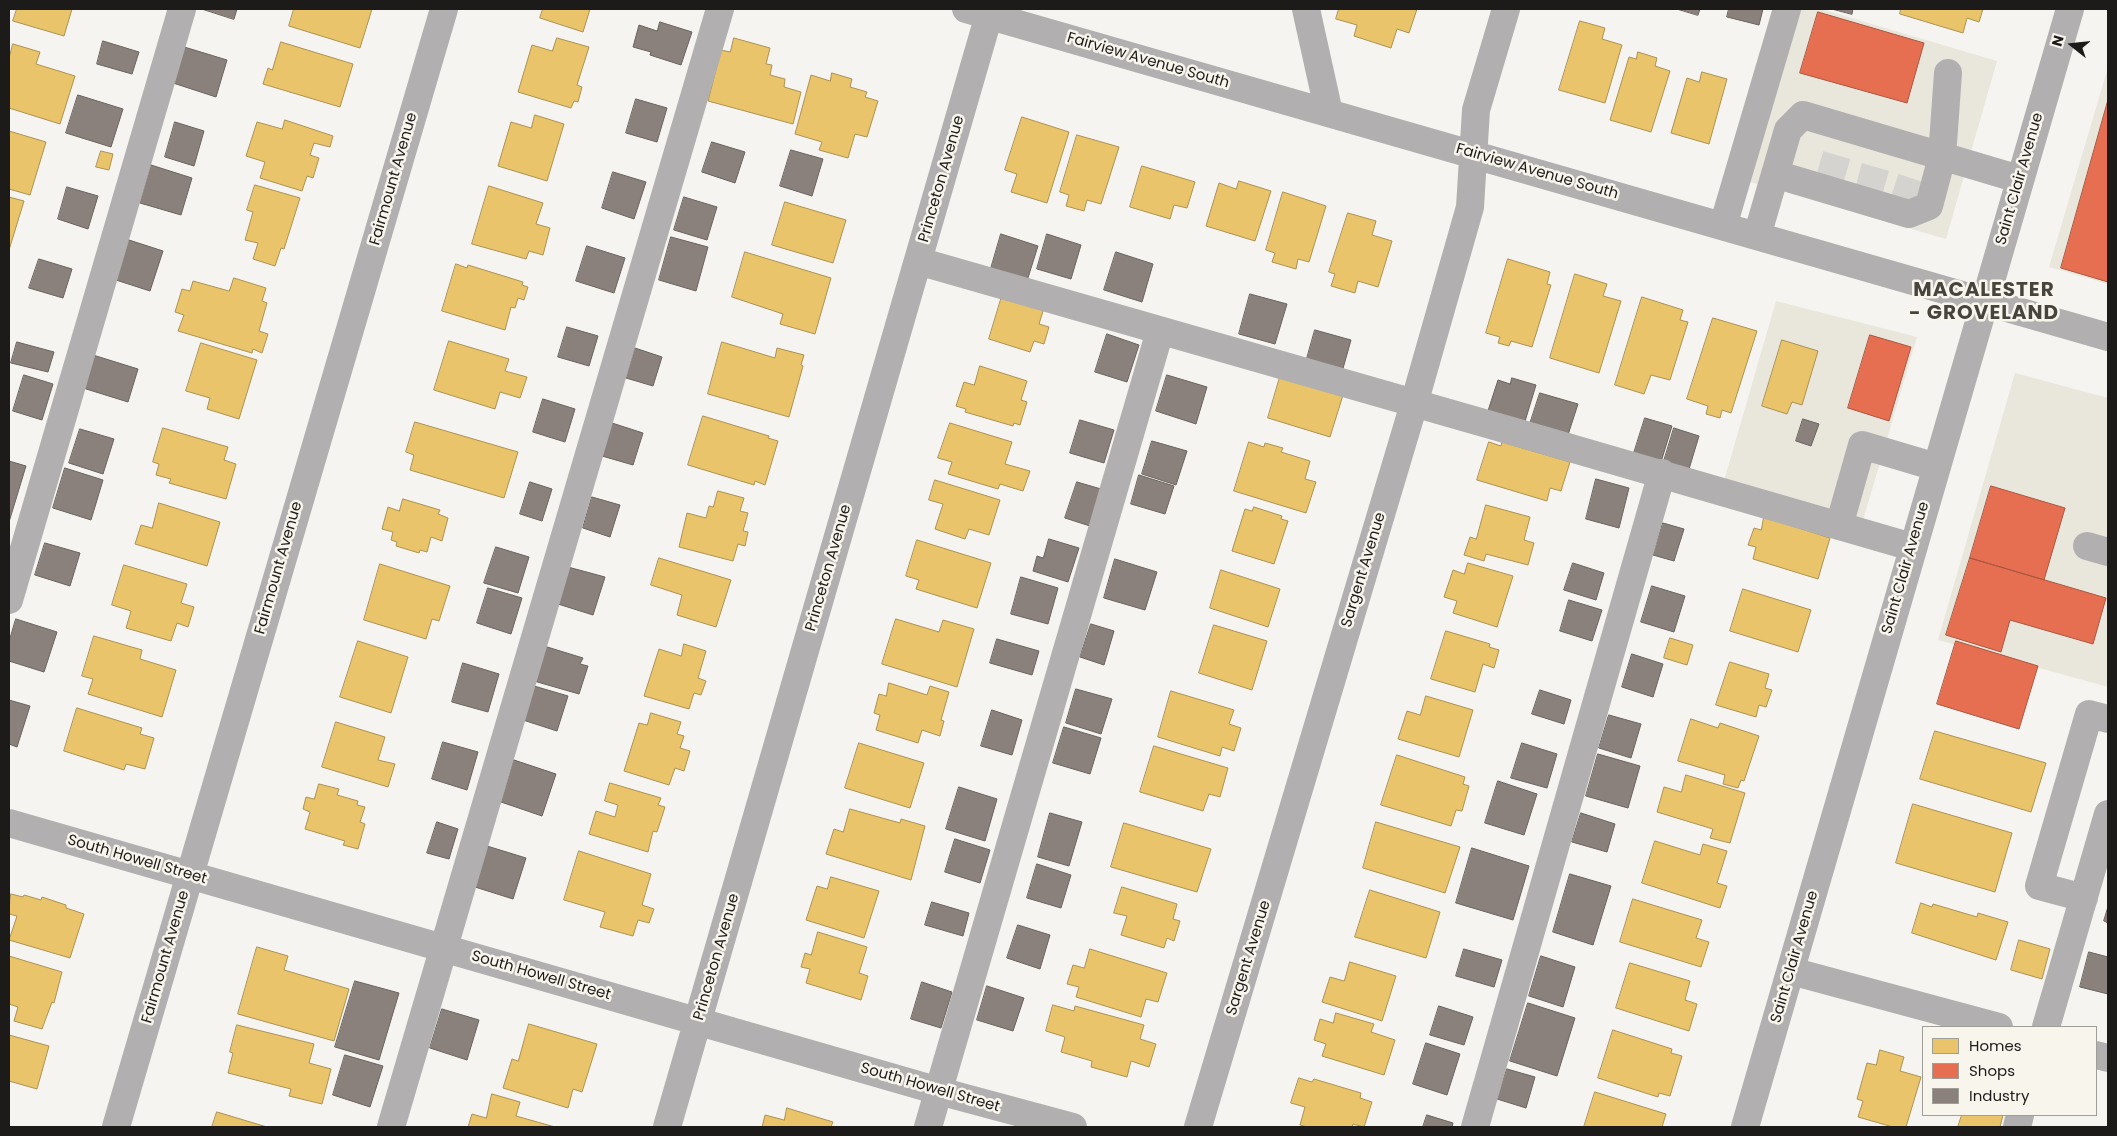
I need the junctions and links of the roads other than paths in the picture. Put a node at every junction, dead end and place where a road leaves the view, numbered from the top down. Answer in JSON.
{"nodes":[{"id":1,"x":182,"y":9,"type":"edge"},
{"id":2,"x":444,"y":9,"type":"edge"},
{"id":3,"x":720,"y":9,"type":"edge"},
{"id":4,"x":1306,"y":9,"type":"edge"},
{"id":5,"x":1506,"y":9,"type":"edge"},
{"id":6,"x":1786,"y":9,"type":"edge"},
{"id":7,"x":2070,"y":9,"type":"edge"},
{"id":8,"x":981,"y":11,"type":"edge"},
{"id":9,"x":1948,"y":73,"type":"dead end"},
{"id":10,"x":1329,"y":113,"type":"junction"},
{"id":11,"x":1472,"y":153,"type":"junction"},
{"id":12,"x":1926,"y":158,"type":"junction"},
{"id":13,"x":1775,"y":174,"type":"junction"},
{"id":14,"x":2020,"y":179,"type":"junction"},
{"id":15,"x":1723,"y":226,"type":"junction"},
{"id":16,"x":1757,"y":236,"type":"junction"},
{"id":17,"x":918,"y":261,"type":"junction"},
{"id":18,"x":1984,"y":302,"type":"junction"},
{"id":19,"x":1160,"y":331,"type":"junction"},
{"id":20,"x":2108,"y":337,"type":"edge"},
{"id":21,"x":1414,"y":404,"type":"junction"},
{"id":22,"x":1936,"y":467,"type":"junction"},
{"id":23,"x":1662,"y":473,"type":"junction"},
{"id":24,"x":1839,"y":526,"type":"junction"},
{"id":25,"x":1912,"y":548,"type":"junction"},
{"id":26,"x":9,"y":600,"type":"edge"},
{"id":27,"x":2108,"y":719,"type":"edge"},
{"id":28,"x":2108,"y":814,"type":"edge"},
{"id":29,"x":9,"y":824,"type":"edge"},
{"id":30,"x":190,"y":874,"type":"junction"},
{"id":31,"x":2084,"y":898,"type":"junction"},
{"id":32,"x":444,"y":949,"type":"junction"},
{"id":33,"x":1791,"y":970,"type":"junction"},
{"id":34,"x":699,"y":1022,"type":"junction"},
{"id":35,"x":1995,"y":1026,"type":"edge"},
{"id":36,"x":2046,"y":1026,"type":"edge"},
{"id":37,"x":939,"y":1091,"type":"junction"},
{"id":38,"x":116,"y":1127,"type":"edge"},
{"id":39,"x":392,"y":1127,"type":"edge"},
{"id":40,"x":667,"y":1127,"type":"edge"},
{"id":41,"x":928,"y":1127,"type":"edge"},
{"id":42,"x":1073,"y":1127,"type":"edge"},
{"id":43,"x":1198,"y":1127,"type":"edge"},
{"id":44,"x":1474,"y":1127,"type":"edge"},
{"id":45,"x":1745,"y":1127,"type":"edge"}],
"edges":[{"from":1,"to":26,"type":"street"},
{"from":2,"to":30,"type":"street","name":"Fairmount Avenue"},
{"from":3,"to":32,"type":"street"},
{"from":4,"to":10,"type":"street"},
{"from":5,"to":11,"type":"street","name":"Sargent Avenue"},
{"from":6,"to":15,"type":"street"},
{"from":7,"to":14,"type":"street","name":"Saint Clair Avenue"},
{"from":8,"to":10,"type":"street","name":"Fairview Avenue South"},
{"from":8,"to":17,"type":"street","name":"Princeton Avenue"},
{"from":9,"to":12,"type":"street"},
{"from":10,"to":11,"type":"street","name":"Fairview Avenue South"},
{"from":11,"to":15,"type":"street","name":"Fairview Avenue South"},
{"from":11,"to":21,"type":"street","name":"Sargent Avenue"},
{"from":12,"to":13,"type":"street"},
{"from":12,"to":13,"type":"street"},
{"from":12,"to":14,"type":"street"},
{"from":13,"to":16,"type":"street"},
{"from":14,"to":18,"type":"street","name":"Saint Clair Avenue"},
{"from":15,"to":16,"type":"street","name":"Fairview Avenue South"},
{"from":16,"to":18,"type":"street","name":"Fairview Avenue South"},
{"from":17,"to":19,"type":"street"},
{"from":17,"to":34,"type":"street","name":"Princeton Avenue"},
{"from":18,"to":20,"type":"street","name":"Fairview Avenue South"},
{"from":18,"to":22,"type":"street","name":"Saint Clair Avenue"},
{"from":19,"to":21,"type":"street"},
{"from":19,"to":37,"type":"street"},
{"from":21,"to":23,"type":"street"},
{"from":21,"to":43,"type":"street","name":"Sargent Avenue"},
{"from":22,"to":24,"type":"street"},
{"from":22,"to":25,"type":"street","name":"Saint Clair Avenue"},
{"from":23,"to":24,"type":"street"},
{"from":23,"to":44,"type":"street"},
{"from":24,"to":25,"type":"street"},
{"from":25,"to":33,"type":"street","name":"Saint Clair Avenue"},
{"from":27,"to":31,"type":"street"},
{"from":28,"to":31,"type":"street"},
{"from":29,"to":30,"type":"street","name":"South Howell Street"},
{"from":30,"to":32,"type":"street","name":"South Howell Street"},
{"from":30,"to":38,"type":"street","name":"Fairmount Avenue"},
{"from":31,"to":36,"type":"street"},
{"from":32,"to":34,"type":"street","name":"South Howell Street"},
{"from":32,"to":39,"type":"street"},
{"from":33,"to":35,"type":"street"},
{"from":33,"to":45,"type":"street","name":"Saint Clair Avenue"},
{"from":34,"to":37,"type":"street","name":"South Howell Street"},
{"from":34,"to":40,"type":"street","name":"Princeton Avenue"},
{"from":37,"to":41,"type":"street"},
{"from":37,"to":42,"type":"street","name":"South Howell Street"}]}
